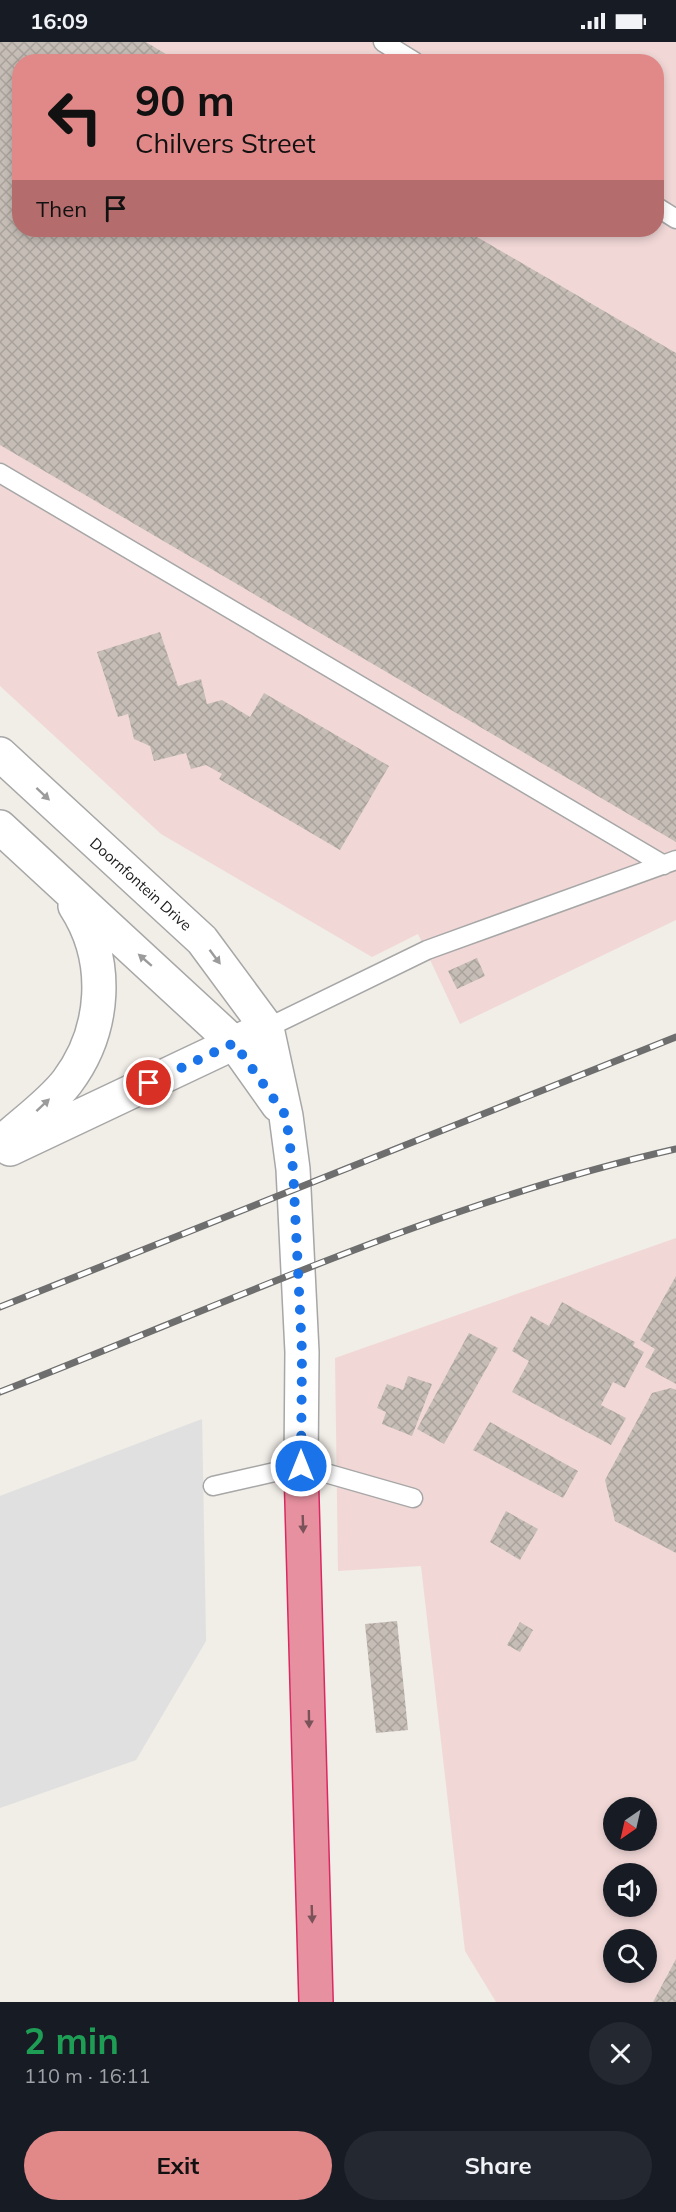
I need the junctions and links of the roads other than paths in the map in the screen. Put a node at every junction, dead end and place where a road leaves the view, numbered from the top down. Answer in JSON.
{"nodes":[{"id":1,"x":383,"y":42,"type":"edge"},
{"id":2,"x":402,"y":54,"type":"edge"},
{"id":3,"x":0,"y":473,"type":"edge"},
{"id":4,"x":0,"y":754,"type":"edge"},
{"id":5,"x":0,"y":827,"type":"edge"},
{"id":6,"x":670,"y":863,"type":"edge"},
{"id":7,"x":63,"y":887,"type":"junction"},
{"id":8,"x":267,"y":1028,"type":"junction"},
{"id":9,"x":234,"y":1043,"type":"junction"},
{"id":10,"x":286,"y":1116,"type":"junction"},
{"id":11,"x":0,"y":1144,"type":"edge"},
{"id":12,"x":0,"y":1153,"type":"edge"},
{"id":13,"x":301,"y":1466,"type":"junction"},
{"id":14,"x":213,"y":1486,"type":"dead end"},
{"id":15,"x":413,"y":1498,"type":"dead end"},
{"id":16,"x":316,"y":2002,"type":"edge"}],
"edges":[{"from":1,"to":2,"type":"lane"},
{"from":3,"to":6,"type":"lane"},
{"from":4,"to":8,"type":"street","name":"Doornfontein Drive","one_way":true},
{"from":5,"to":7,"type":"street"},
{"from":6,"to":8,"type":"lane"},
{"from":9,"to":7,"type":"street","one_way":true},
{"from":11,"to":7,"type":"street","one_way":true},
{"from":8,"to":9,"type":"street"},
{"from":8,"to":10,"type":"street"},
{"from":9,"to":10,"type":"street"},
{"from":9,"to":12,"type":"street"},
{"from":10,"to":13,"type":"street"},
{"from":13,"to":14,"type":"lane"},
{"from":13,"to":15,"type":"lane"},
{"from":13,"to":16,"type":"highway","one_way":true}]}
